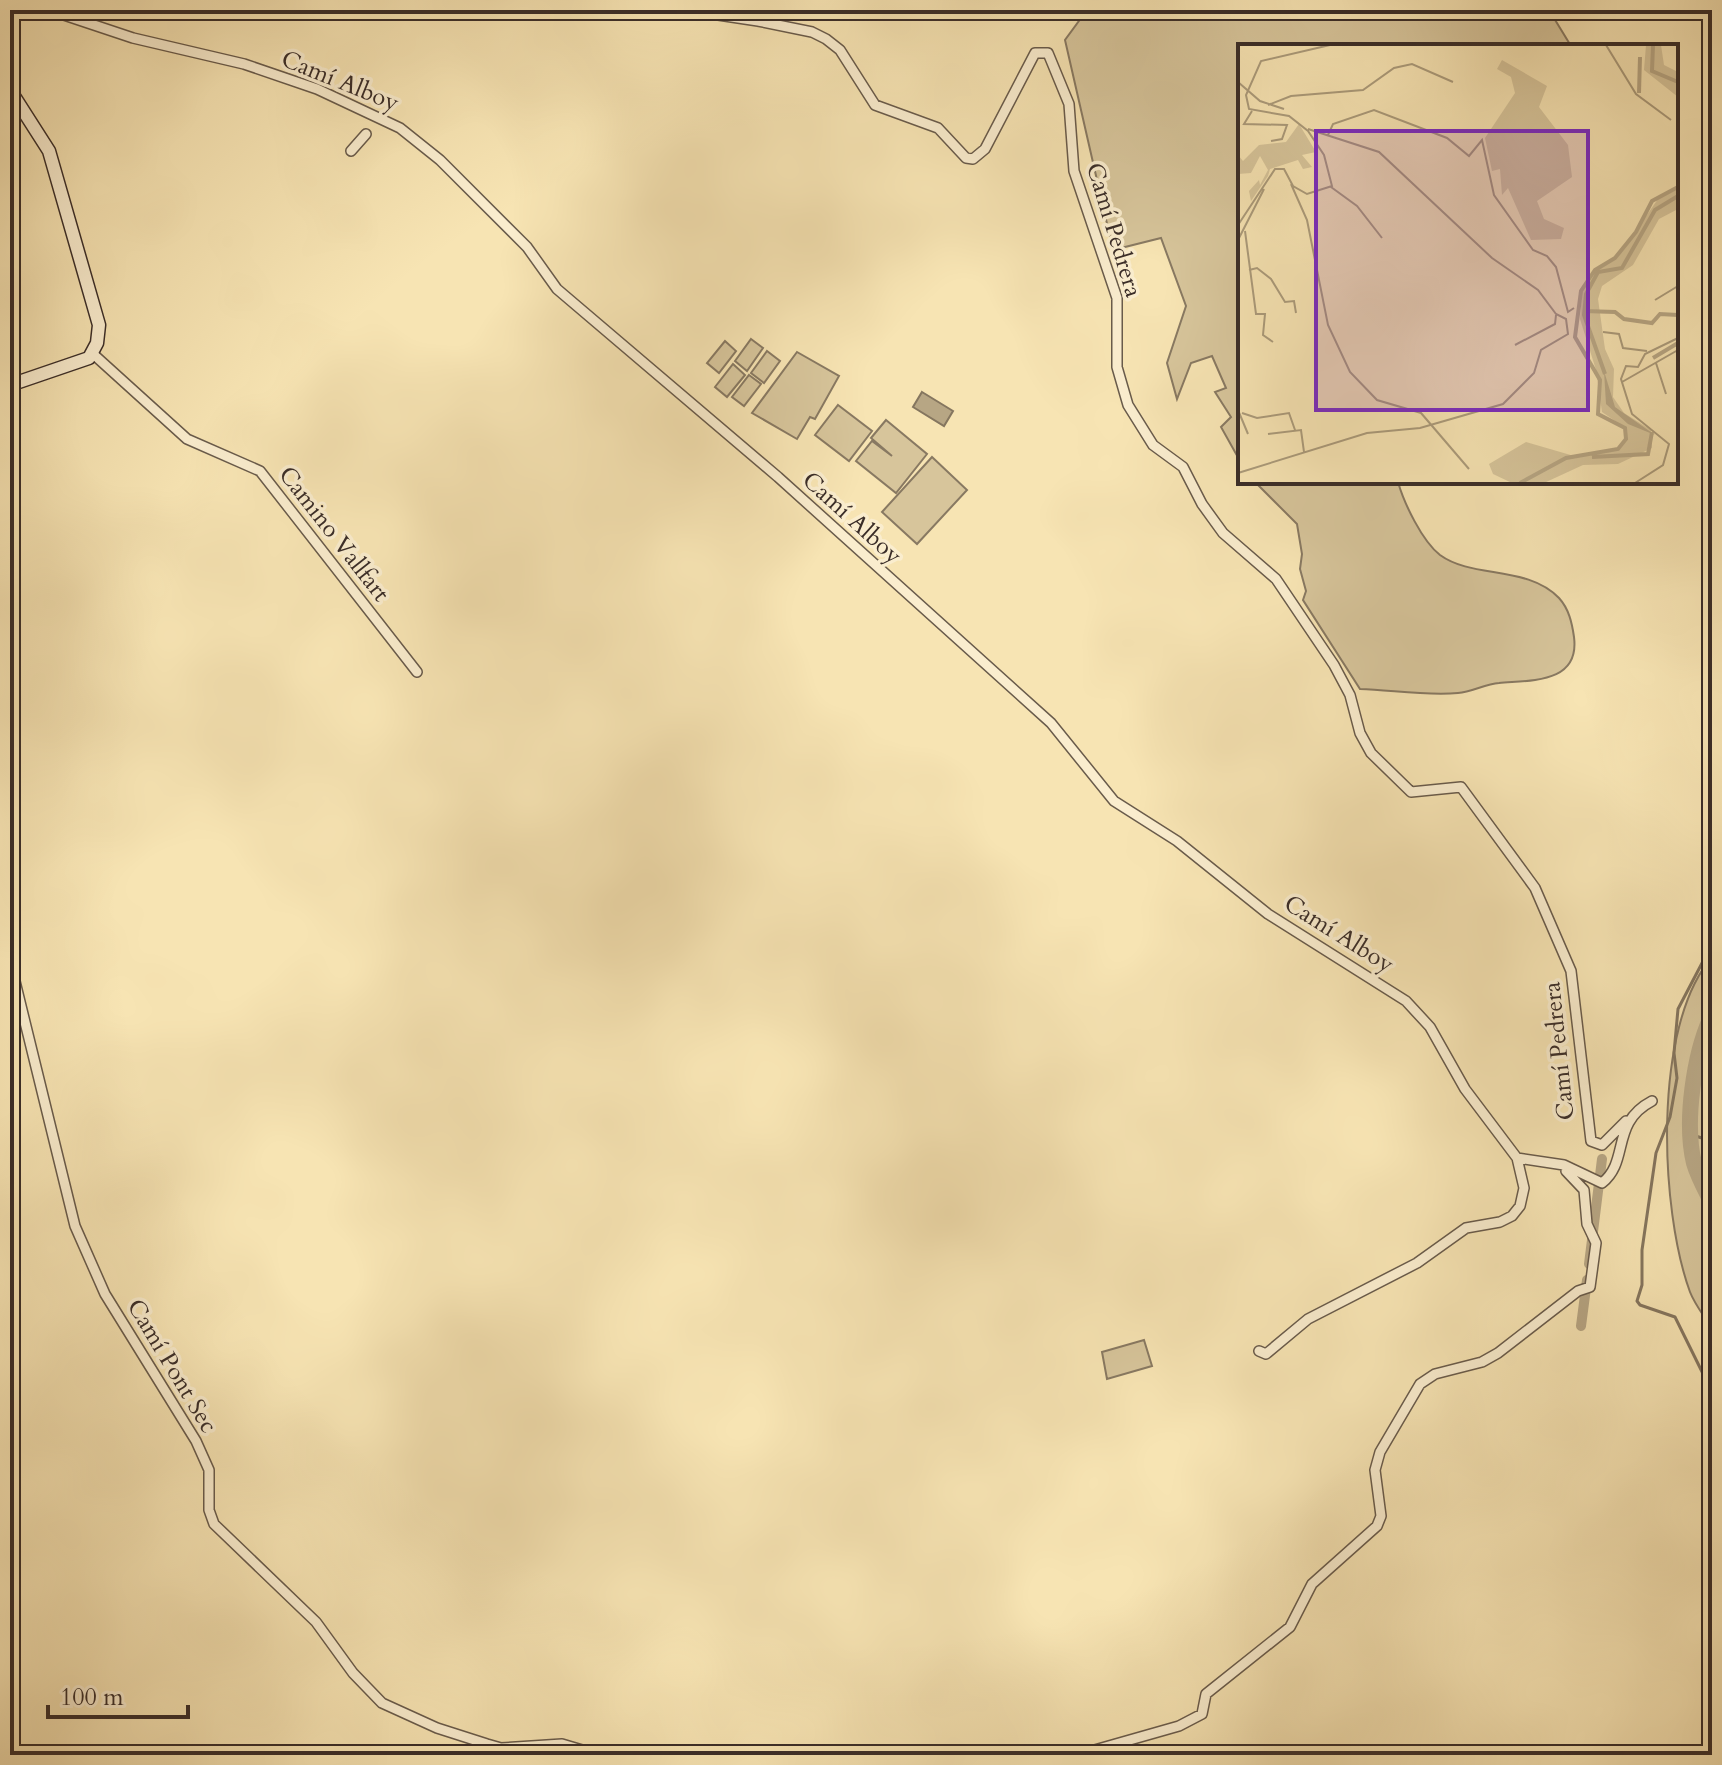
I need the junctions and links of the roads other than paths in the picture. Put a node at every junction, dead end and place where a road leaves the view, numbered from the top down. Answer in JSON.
{"nodes":[{"id":1,"x":49,"y":10,"type":"edge"},
{"id":2,"x":84,"y":10,"type":"edge"},
{"id":3,"x":685,"y":10,"type":"edge"},
{"id":4,"x":77,"y":19,"type":"junction"},
{"id":5,"x":10,"y":90,"type":"edge"},
{"id":6,"x":366,"y":134,"type":"dead end"},
{"id":7,"x":351,"y":151,"type":"dead end"},
{"id":8,"x":92,"y":353,"type":"junction"},
{"id":9,"x":10,"y":385,"type":"edge"},
{"id":10,"x":417,"y":672,"type":"dead end"},
{"id":11,"x":10,"y":961,"type":"edge"},
{"id":12,"x":1652,"y":1101,"type":"dead end"},
{"id":13,"x":1630,"y":1118,"type":"junction"},
{"id":14,"x":1517,"y":1158,"type":"junction"},
{"id":15,"x":1553,"y":1163,"type":"junction"},
{"id":16,"x":1259,"y":1351,"type":"dead end"},
{"id":17,"x":599,"y":1755,"type":"edge"},
{"id":18,"x":1077,"y":1755,"type":"edge"}],
"edges":[{"from":1,"to":4,"type":"street","name":"Camí Alboy"},
{"from":2,"to":4,"type":"street"},
{"from":3,"to":13,"type":"street","name":"Camí Pedrera"},
{"from":4,"to":14,"type":"street","name":"Camí Alboy"},
{"from":5,"to":8,"type":"main road"},
{"from":6,"to":7,"type":"street"},
{"from":8,"to":9,"type":"main road"},
{"from":8,"to":10,"type":"street","name":"Camino Vallfart"},
{"from":11,"to":17,"type":"street","name":"Camí Pont Sec"},
{"from":12,"to":13,"type":"street"},
{"from":13,"to":15,"type":"street"},
{"from":14,"to":15,"type":"street"},
{"from":14,"to":16,"type":"street"},
{"from":15,"to":18,"type":"street"}]}
